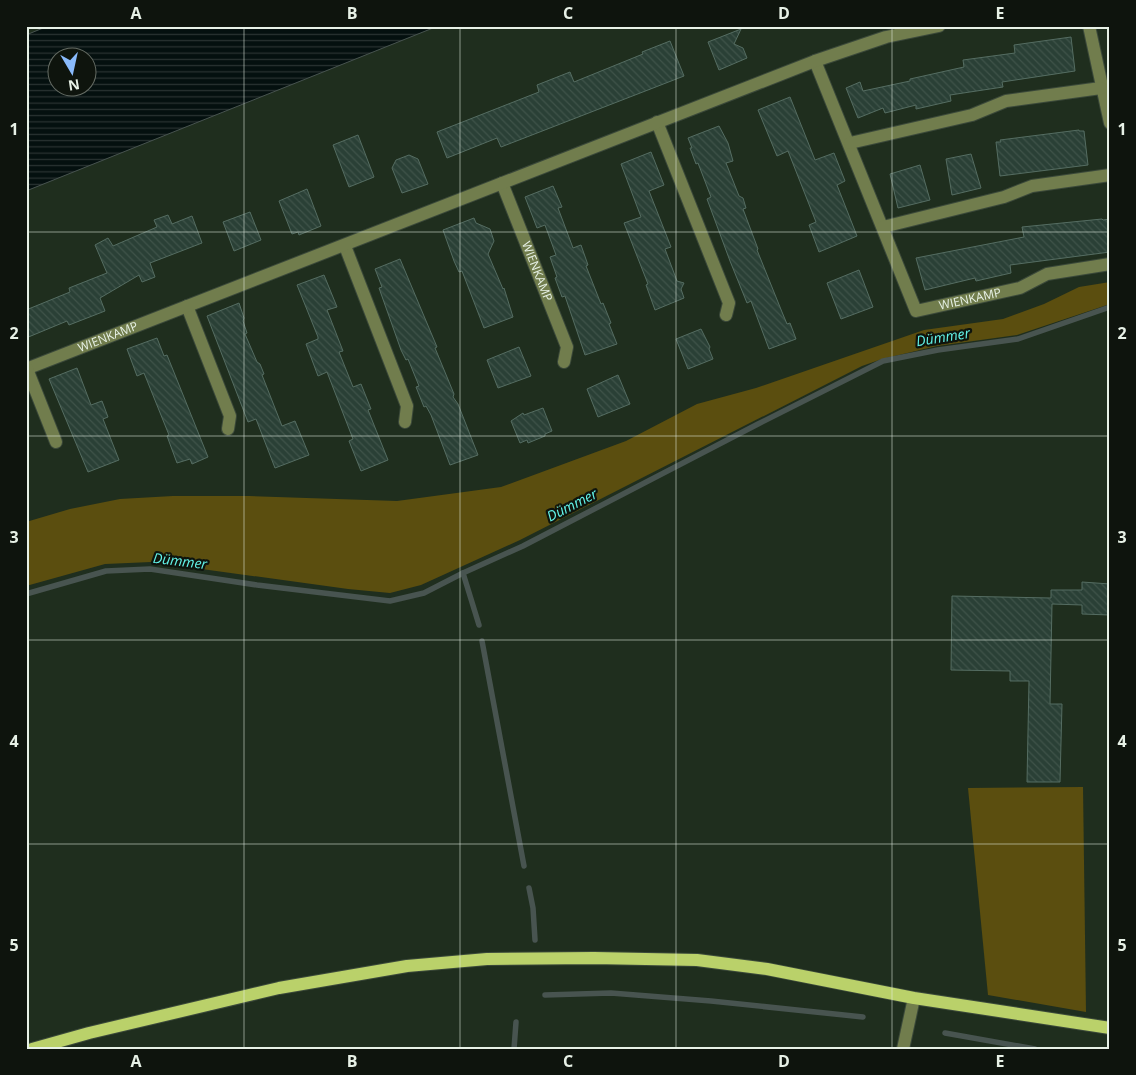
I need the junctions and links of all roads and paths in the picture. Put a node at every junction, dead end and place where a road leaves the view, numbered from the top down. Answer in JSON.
{"nodes":[{"id":1,"x":939,"y":26,"type":"edge"},
{"id":2,"x":1089,"y":26,"type":"edge"},
{"id":3,"x":815,"y":61,"type":"junction"},
{"id":4,"x":1101,"y":88,"type":"junction"},
{"id":5,"x":657,"y":122,"type":"junction"},
{"id":6,"x":1110,"y":123,"type":"edge"},
{"id":7,"x":850,"y":142,"type":"junction"},
{"id":8,"x":1110,"y":175,"type":"edge"},
{"id":9,"x":502,"y":183,"type":"junction"},
{"id":10,"x":882,"y":227,"type":"junction"},
{"id":11,"x":345,"y":246,"type":"junction"},
{"id":12,"x":1110,"y":264,"type":"edge"},
{"id":13,"x":187,"y":306,"type":"junction"},
{"id":14,"x":726,"y":315,"type":"dead end"},
{"id":15,"x":564,"y":362,"type":"dead end"},
{"id":16,"x":27,"y":369,"type":"edge"},
{"id":17,"x":405,"y":422,"type":"dead end"},
{"id":18,"x":228,"y":429,"type":"dead end"},
{"id":19,"x":56,"y":442,"type":"dead end"},
{"id":20,"x":914,"y":998,"type":"junction"},
{"id":21,"x":1110,"y":1028,"type":"edge"},
{"id":22,"x":32,"y":1049,"type":"edge"},
{"id":23,"x":903,"y":1049,"type":"edge"}],
"edges":[{"from":1,"to":3,"type":"street"},
{"from":2,"to":4,"type":"street"},
{"from":3,"to":5,"type":"street","name":"WIENKAMP"},
{"from":3,"to":7,"type":"street","name":"WIENKAMP"},
{"from":4,"to":6,"type":"street"},
{"from":4,"to":7,"type":"street"},
{"from":5,"to":9,"type":"street","name":"WIENKAMP"},
{"from":5,"to":14,"type":"street"},
{"from":7,"to":10,"type":"street","name":"WIENKAMP"},
{"from":8,"to":10,"type":"street"},
{"from":9,"to":11,"type":"street","name":"WIENKAMP"},
{"from":9,"to":15,"type":"street","name":"WIENKAMP"},
{"from":10,"to":12,"type":"street","name":"WIENKAMP"},
{"from":11,"to":13,"type":"street","name":"WIENKAMP"},
{"from":11,"to":17,"type":"street"},
{"from":13,"to":16,"type":"street","name":"WIENKAMP"},
{"from":13,"to":18,"type":"street"},
{"from":16,"to":19,"type":"street","name":"WIENKAMP"},
{"from":20,"to":21,"type":"main road"},
{"from":20,"to":22,"type":"main road"},
{"from":20,"to":23,"type":"street"}]}
